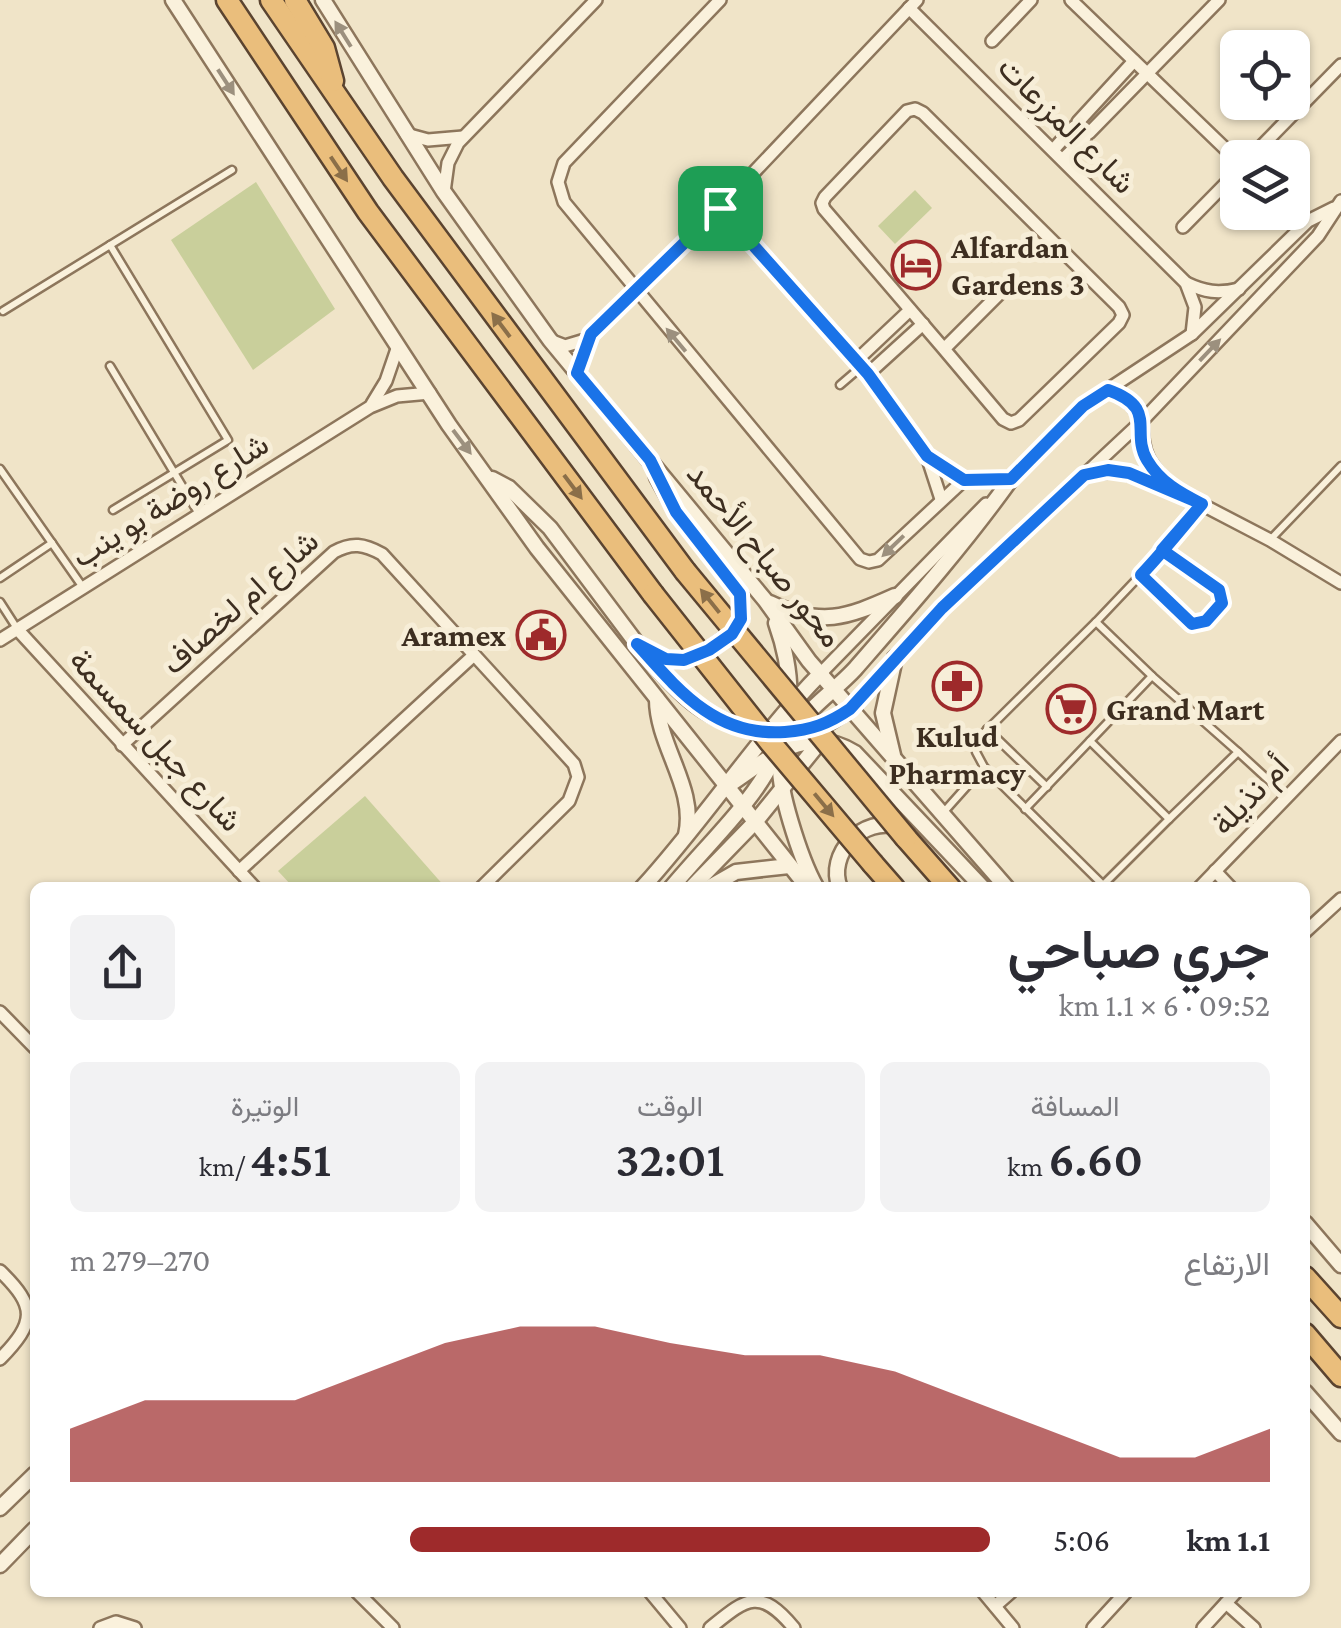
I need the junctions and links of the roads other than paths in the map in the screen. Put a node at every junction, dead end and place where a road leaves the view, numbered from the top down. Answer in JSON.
{"nodes":[{"id":1,"x":173,"y":0,"type":"edge"},
{"id":2,"x":227,"y":0,"type":"edge"},
{"id":3,"x":271,"y":0,"type":"edge"},
{"id":4,"x":295,"y":0,"type":"edge"},
{"id":5,"x":323,"y":0,"type":"edge"},
{"id":6,"x":596,"y":0,"type":"edge"},
{"id":7,"x":720,"y":0,"type":"edge"},
{"id":8,"x":1031,"y":0,"type":"edge"},
{"id":9,"x":1071,"y":0,"type":"edge"},
{"id":10,"x":1220,"y":0,"type":"edge"},
{"id":11,"x":913,"y":4,"type":"edge"},
{"id":12,"x":992,"y":41,"type":"dead end"},
{"id":13,"x":1134,"y":61,"type":"junction"},
{"id":14,"x":1341,"y":66,"type":"edge"},
{"id":15,"x":1148,"y":74,"type":"junction"},
{"id":16,"x":338,"y":97,"type":"junction"},
{"id":17,"x":406,"y":134,"type":"junction"},
{"id":18,"x":463,"y":137,"type":"junction"},
{"id":19,"x":1268,"y":140,"type":"edge"},
{"id":20,"x":1220,"y":144,"type":"edge"},
{"id":21,"x":1058,"y":154,"type":"junction"},
{"id":22,"x":232,"y":170,"type":"dead end"},
{"id":23,"x":1220,"y":189,"type":"edge"},
{"id":24,"x":444,"y":192,"type":"junction"},
{"id":25,"x":1337,"y":204,"type":"edge"},
{"id":26,"x":720,"y":208,"type":"junction"},
{"id":27,"x":1183,"y":227,"type":"dead end"},
{"id":28,"x":110,"y":245,"type":"junction"},
{"id":29,"x":1186,"y":283,"type":"junction"},
{"id":30,"x":1009,"y":284,"type":"dead end"},
{"id":31,"x":1244,"y":287,"type":"junction"},
{"id":32,"x":637,"y":288,"type":"junction"},
{"id":33,"x":3,"y":310,"type":"dead end"},
{"id":34,"x":910,"y":310,"type":"junction"},
{"id":35,"x":923,"y":324,"type":"junction"},
{"id":36,"x":591,"y":334,"type":"junction"},
{"id":37,"x":1192,"y":334,"type":"junction"},
{"id":38,"x":550,"y":340,"type":"junction"},
{"id":39,"x":398,"y":346,"type":"junction"},
{"id":40,"x":944,"y":349,"type":"junction"},
{"id":41,"x":110,"y":366,"type":"dead end"},
{"id":42,"x":862,"y":367,"type":"junction"},
{"id":43,"x":577,"y":373,"type":"junction"},
{"id":44,"x":840,"y":384,"type":"dead end"},
{"id":45,"x":1108,"y":390,"type":"junction"},
{"id":46,"x":430,"y":394,"type":"junction"},
{"id":47,"x":370,"y":407,"type":"junction"},
{"id":48,"x":1142,"y":421,"type":"junction"},
{"id":49,"x":927,"y":456,"type":"junction"},
{"id":50,"x":650,"y":460,"type":"junction"},
{"id":51,"x":1341,"y":466,"type":"edge"},
{"id":52,"x":0,"y":468,"type":"edge"},
{"id":53,"x":174,"y":474,"type":"junction"},
{"id":54,"x":1084,"y":475,"type":"junction"},
{"id":55,"x":487,"y":476,"type":"junction"},
{"id":56,"x":1011,"y":479,"type":"junction"},
{"id":57,"x":964,"y":480,"type":"junction"},
{"id":58,"x":1174,"y":490,"type":"junction"},
{"id":59,"x":941,"y":500,"type":"junction"},
{"id":60,"x":1202,"y":504,"type":"junction"},
{"id":61,"x":112,"y":510,"type":"dead end"},
{"id":62,"x":199,"y":514,"type":"junction"},
{"id":63,"x":1270,"y":540,"type":"junction"},
{"id":64,"x":52,"y":544,"type":"junction"},
{"id":65,"x":1162,"y":550,"type":"junction"},
{"id":66,"x":1141,"y":575,"type":"junction"},
{"id":67,"x":0,"y":578,"type":"edge"},
{"id":68,"x":1341,"y":582,"type":"edge"},
{"id":69,"x":83,"y":587,"type":"junction"},
{"id":70,"x":894,"y":596,"type":"junction"},
{"id":71,"x":765,"y":600,"type":"junction"},
{"id":72,"x":0,"y":602,"type":"edge"},
{"id":73,"x":1096,"y":622,"type":"junction"},
{"id":74,"x":18,"y":630,"type":"junction"},
{"id":75,"x":0,"y":640,"type":"edge"},
{"id":76,"x":637,"y":644,"type":"junction"},
{"id":77,"x":474,"y":655,"type":"junction"},
{"id":78,"x":896,"y":658,"type":"junction"},
{"id":79,"x":822,"y":672,"type":"junction"},
{"id":80,"x":1152,"y":676,"type":"junction"},
{"id":81,"x":835,"y":689,"type":"junction"},
{"id":82,"x":657,"y":699,"type":"junction"},
{"id":83,"x":790,"y":704,"type":"junction"},
{"id":84,"x":850,"y":709,"type":"junction"},
{"id":85,"x":987,"y":730,"type":"junction"},
{"id":86,"x":789,"y":732,"type":"junction"},
{"id":87,"x":764,"y":734,"type":"junction"},
{"id":88,"x":822,"y":738,"type":"junction"},
{"id":89,"x":1090,"y":741,"type":"junction"},
{"id":90,"x":1341,"y":741,"type":"edge"},
{"id":91,"x":122,"y":744,"type":"junction"},
{"id":92,"x":780,"y":751,"type":"junction"},
{"id":93,"x":1238,"y":752,"type":"junction"},
{"id":94,"x":897,"y":765,"type":"junction"},
{"id":95,"x":984,"y":767,"type":"junction"},
{"id":96,"x":1047,"y":786,"type":"junction"},
{"id":97,"x":726,"y":787,"type":"junction"},
{"id":98,"x":783,"y":788,"type":"junction"},
{"id":99,"x":1287,"y":797,"type":"junction"},
{"id":100,"x":743,"y":806,"type":"junction"},
{"id":101,"x":1025,"y":809,"type":"junction"},
{"id":102,"x":941,"y":815,"type":"junction"},
{"id":103,"x":1169,"y":819,"type":"junction"},
{"id":104,"x":756,"y":821,"type":"junction"},
{"id":105,"x":684,"y":840,"type":"junction"},
{"id":106,"x":938,"y":840,"type":"junction"},
{"id":107,"x":789,"y":866,"type":"junction"},
{"id":108,"x":1215,"y":871,"type":"junction"},
{"id":109,"x":239,"y":872,"type":"junction"},
{"id":110,"x":249,"y":882,"type":"edge"},
{"id":111,"x":486,"y":882,"type":"edge"},
{"id":112,"x":647,"y":882,"type":"edge"},
{"id":113,"x":675,"y":882,"type":"edge"},
{"id":114,"x":698,"y":882,"type":"edge"},
{"id":115,"x":718,"y":882,"type":"edge"},
{"id":116,"x":803,"y":882,"type":"edge"},
{"id":117,"x":813,"y":882,"type":"edge"},
{"id":118,"x":839,"y":882,"type":"edge"},
{"id":119,"x":889,"y":882,"type":"edge"},
{"id":120,"x":945,"y":882,"type":"edge"},
{"id":121,"x":976,"y":882,"type":"edge"},
{"id":122,"x":1002,"y":882,"type":"edge"},
{"id":123,"x":1098,"y":882,"type":"edge"},
{"id":124,"x":1106,"y":882,"type":"edge"},
{"id":125,"x":1205,"y":882,"type":"edge"},
{"id":126,"x":1225,"y":882,"type":"edge"},
{"id":127,"x":1341,"y":899,"type":"edge"},
{"id":128,"x":1310,"y":927,"type":"edge"},
{"id":129,"x":0,"y":1012,"type":"edge"},
{"id":130,"x":30,"y":1043,"type":"edge"},
{"id":131,"x":1310,"y":1229,"type":"edge"},
{"id":132,"x":1341,"y":1265,"type":"edge"},
{"id":133,"x":0,"y":1271,"type":"edge"},
{"id":134,"x":1310,"y":1283,"type":"edge"},
{"id":135,"x":1341,"y":1317,"type":"edge"},
{"id":136,"x":1310,"y":1340,"type":"edge"},
{"id":137,"x":0,"y":1358,"type":"edge"},
{"id":138,"x":1341,"y":1376,"type":"edge"},
{"id":139,"x":1310,"y":1398,"type":"edge"},
{"id":140,"x":1341,"y":1432,"type":"edge"},
{"id":141,"x":30,"y":1479,"type":"edge"},
{"id":142,"x":0,"y":1508,"type":"edge"},
{"id":143,"x":30,"y":1534,"type":"edge"},
{"id":144,"x":0,"y":1565,"type":"edge"},
{"id":145,"x":362,"y":1597,"type":"edge"},
{"id":146,"x":654,"y":1597,"type":"edge"},
{"id":147,"x":987,"y":1597,"type":"edge"},
{"id":148,"x":1005,"y":1597,"type":"edge"},
{"id":149,"x":1121,"y":1597,"type":"edge"},
{"id":150,"x":1231,"y":1597,"type":"edge"},
{"id":151,"x":1226,"y":1603,"type":"junction"},
{"id":152,"x":995,"y":1606,"type":"junction"},
{"id":153,"x":100,"y":1628,"type":"edge"},
{"id":154,"x":134,"y":1628,"type":"edge"},
{"id":155,"x":393,"y":1628,"type":"edge"},
{"id":156,"x":680,"y":1628,"type":"edge"},
{"id":157,"x":710,"y":1628,"type":"edge"},
{"id":158,"x":794,"y":1628,"type":"edge"},
{"id":159,"x":1014,"y":1628,"type":"edge"},
{"id":160,"x":1092,"y":1628,"type":"edge"},
{"id":161,"x":1203,"y":1628,"type":"edge"},
{"id":162,"x":1254,"y":1628,"type":"edge"}],
"edges":[{"from":1,"to":39,"type":"street","one_way":true},
{"from":2,"to":119,"type":"highway","one_way":true,"bridge":true},
{"from":3,"to":16,"type":"highway"},
{"from":4,"to":16,"type":"highway"},
{"from":17,"to":5,"type":"street","name":"محور صباح الأحمد","one_way":true},
{"from":6,"to":18,"type":"street"},
{"from":7,"to":32,"type":"street"},
{"from":8,"to":12,"type":"street"},
{"from":9,"to":13,"type":"street"},
{"from":10,"to":15,"type":"street"},
{"from":11,"to":21,"type":"street","name":"شارع المزرعات"},
{"from":11,"to":26,"type":"street"},
{"from":13,"to":15,"type":"street"},
{"from":13,"to":21,"type":"street"},
{"from":14,"to":19,"type":"street"},
{"from":15,"to":20,"type":"street"},
{"from":15,"to":21,"type":"street"},
{"from":120,"to":16,"type":"highway","one_way":true,"bridge":true},
{"from":17,"to":18,"type":"street"},
{"from":17,"to":24,"type":"street","name":"محور صباح الأحمد"},
{"from":18,"to":24,"type":"street"},
{"from":21,"to":29,"type":"street","name":"شارع المزرعات"},
{"from":22,"to":28,"type":"lane"},
{"from":23,"to":27,"type":"street"},
{"from":24,"to":38,"type":"street","name":"محور صباح الأحمد"},
{"from":25,"to":31,"type":"street"},
{"from":48,"to":25,"type":"street","one_way":true},
{"from":26,"to":32,"type":"street"},
{"from":26,"to":42,"type":"street"},
{"from":28,"to":33,"type":"lane"},
{"from":28,"to":53,"type":"lane"},
{"from":29,"to":31,"type":"street"},
{"from":29,"to":37,"type":"street"},
{"from":30,"to":40,"type":"street"},
{"from":31,"to":37,"type":"street"},
{"from":32,"to":36,"type":"street"},
{"from":59,"to":32,"type":"street","one_way":true},
{"from":34,"to":35,"type":"street"},
{"from":34,"to":40,"type":"street"},
{"from":34,"to":42,"type":"street"},
{"from":35,"to":40,"type":"street"},
{"from":35,"to":42,"type":"street"},
{"from":36,"to":38,"type":"street"},
{"from":36,"to":43,"type":"street"},
{"from":37,"to":45,"type":"street"},
{"from":38,"to":43,"type":"street","name":"محور صباح الأحمد"},
{"from":39,"to":46,"type":"street"},
{"from":39,"to":47,"type":"street"},
{"from":41,"to":53,"type":"lane"},
{"from":42,"to":44,"type":"lane"},
{"from":42,"to":49,"type":"street"},
{"from":43,"to":50,"type":"street","name":"محور صباح الأحمد"},
{"from":45,"to":48,"type":"street"},
{"from":45,"to":56,"type":"street"},
{"from":46,"to":47,"type":"street","name":"شارع روضة بو ينب"},
{"from":46,"to":55,"type":"street","one_way":true},
{"from":47,"to":62,"type":"street","name":"شارع روضة بو ينب"},
{"from":48,"to":54,"type":"street"},
{"from":48,"to":58,"type":"street"},
{"from":49,"to":57,"type":"street"},
{"from":49,"to":59,"type":"street"},
{"from":50,"to":71,"type":"street","name":"محور صباح الأحمد"},
{"from":50,"to":76,"type":"street"},
{"from":51,"to":63,"type":"lane"},
{"from":52,"to":64,"type":"lane"},
{"from":53,"to":61,"type":"lane"},
{"from":53,"to":62,"type":"lane"},
{"from":54,"to":58,"type":"street"},
{"from":54,"to":78,"type":"street"},
{"from":55,"to":76,"type":"street"},
{"from":55,"to":82,"type":"street"},
{"from":56,"to":57,"type":"street"},
{"from":56,"to":70,"type":"street"},
{"from":56,"to":81,"type":"street"},
{"from":57,"to":59,"type":"street"},
{"from":58,"to":60,"type":"street"},
{"from":60,"to":63,"type":"street"},
{"from":60,"to":65,"type":"lane"},
{"from":62,"to":69,"type":"street","name":"شارع روضة بو ينب"},
{"from":63,"to":68,"type":"street"},
{"from":64,"to":67,"type":"lane"},
{"from":64,"to":69,"type":"lane"},
{"from":65,"to":66,"type":"lane"},
{"from":65,"to":66,"type":"lane"},
{"from":66,"to":73,"type":"lane"},
{"from":69,"to":74,"type":"street","name":"شارع روضة بو ينب"},
{"from":70,"to":71,"type":"street"},
{"from":70,"to":79,"type":"street"},
{"from":71,"to":79,"type":"street","name":"محور صباح الأحمد"},
{"from":71,"to":83,"type":"street"},
{"from":72,"to":74,"type":"lane"},
{"from":73,"to":80,"type":"lane"},
{"from":73,"to":85,"type":"lane"},
{"from":74,"to":75,"type":"street","name":"شارع روضة بو ينب"},
{"from":74,"to":91,"type":"street","name":"شارع جبل سمسمة"},
{"from":76,"to":87,"type":"street"},
{"from":77,"to":91,"type":"street","name":"شارع ام لخصاف"},
{"from":77,"to":109,"type":"street"},
{"from":77,"to":111,"type":"street","name":"شارع ام لخصاف"},
{"from":78,"to":84,"type":"street"},
{"from":78,"to":94,"type":"street"},
{"from":79,"to":81,"type":"street","name":"محور صباح الأحمد"},
{"from":79,"to":83,"type":"street"},
{"from":80,"to":89,"type":"lane"},
{"from":80,"to":93,"type":"lane"},
{"from":81,"to":84,"type":"street","name":"محور صباح الأحمد"},
{"from":81,"to":86,"type":"street"},
{"from":82,"to":97,"type":"street"},
{"from":82,"to":105,"type":"street"},
{"from":83,"to":86,"type":"street"},
{"from":83,"to":87,"type":"street"},
{"from":84,"to":86,"type":"street"},
{"from":84,"to":88,"type":"street"},
{"from":84,"to":94,"type":"street","name":"محور صباح الأحمد"},
{"from":85,"to":95,"type":"lane"},
{"from":85,"to":96,"type":"lane"},
{"from":86,"to":87,"type":"street"},
{"from":86,"to":92,"type":"street"},
{"from":87,"to":97,"type":"street"},
{"from":88,"to":92,"type":"street"},
{"from":88,"to":98,"type":"street"},
{"from":88,"to":106,"type":"street"},
{"from":89,"to":96,"type":"lane"},
{"from":89,"to":103,"type":"lane"},
{"from":90,"to":99,"type":"street","name":"أم نذيلة"},
{"from":91,"to":109,"type":"street","name":"شارع جبل سمسمة"},
{"from":92,"to":97,"type":"street"},
{"from":92,"to":98,"type":"street"},
{"from":92,"to":100,"type":"street"},
{"from":93,"to":99,"type":"lane"},
{"from":93,"to":103,"type":"lane"},
{"from":94,"to":102,"type":"street","name":"محور صباح الأحمد"},
{"from":95,"to":101,"type":"lane"},
{"from":95,"to":102,"type":"lane"},
{"from":96,"to":101,"type":"lane"},
{"from":97,"to":100,"type":"street"},
{"from":97,"to":105,"type":"street"},
{"from":98,"to":104,"type":"street"},
{"from":98,"to":117,"type":"street"},
{"from":99,"to":108,"type":"street","name":"أم نذيلة"},
{"from":100,"to":104,"type":"street"},
{"from":100,"to":113,"type":"street"},
{"from":101,"to":123,"type":"lane"},
{"from":102,"to":122,"type":"street","name":"محور صباح الأحمد"},
{"from":103,"to":124,"type":"lane"},
{"from":104,"to":107,"type":"street"},
{"from":104,"to":114,"type":"street"},
{"from":105,"to":112,"type":"street"},
{"from":106,"to":118,"type":"street"},
{"from":106,"to":121,"type":"street"},
{"from":107,"to":115,"type":"street"},
{"from":107,"to":116,"type":"street"},
{"from":108,"to":125,"type":"street","name":"أم نذيلة"},
{"from":108,"to":126,"type":"street"},
{"from":109,"to":110,"type":"street","name":"شارع جبل سمسمة"},
{"from":127,"to":128,"type":"street"},
{"from":129,"to":130,"type":"street"},
{"from":131,"to":132,"type":"street"},
{"from":133,"to":137,"type":"street"},
{"from":134,"to":135,"type":"highway"},
{"from":136,"to":138,"type":"highway"},
{"from":139,"to":140,"type":"street"},
{"from":141,"to":142,"type":"street"},
{"from":143,"to":144,"type":"street"},
{"from":145,"to":155,"type":"street"},
{"from":146,"to":156,"type":"street"},
{"from":147,"to":152,"type":"street"},
{"from":148,"to":152,"type":"street"},
{"from":149,"to":160,"type":"street"},
{"from":150,"to":151,"type":"street"},
{"from":151,"to":161,"type":"street"},
{"from":151,"to":162,"type":"street"},
{"from":152,"to":159,"type":"street"},
{"from":153,"to":154,"type":"street"},
{"from":157,"to":158,"type":"street"}]}
